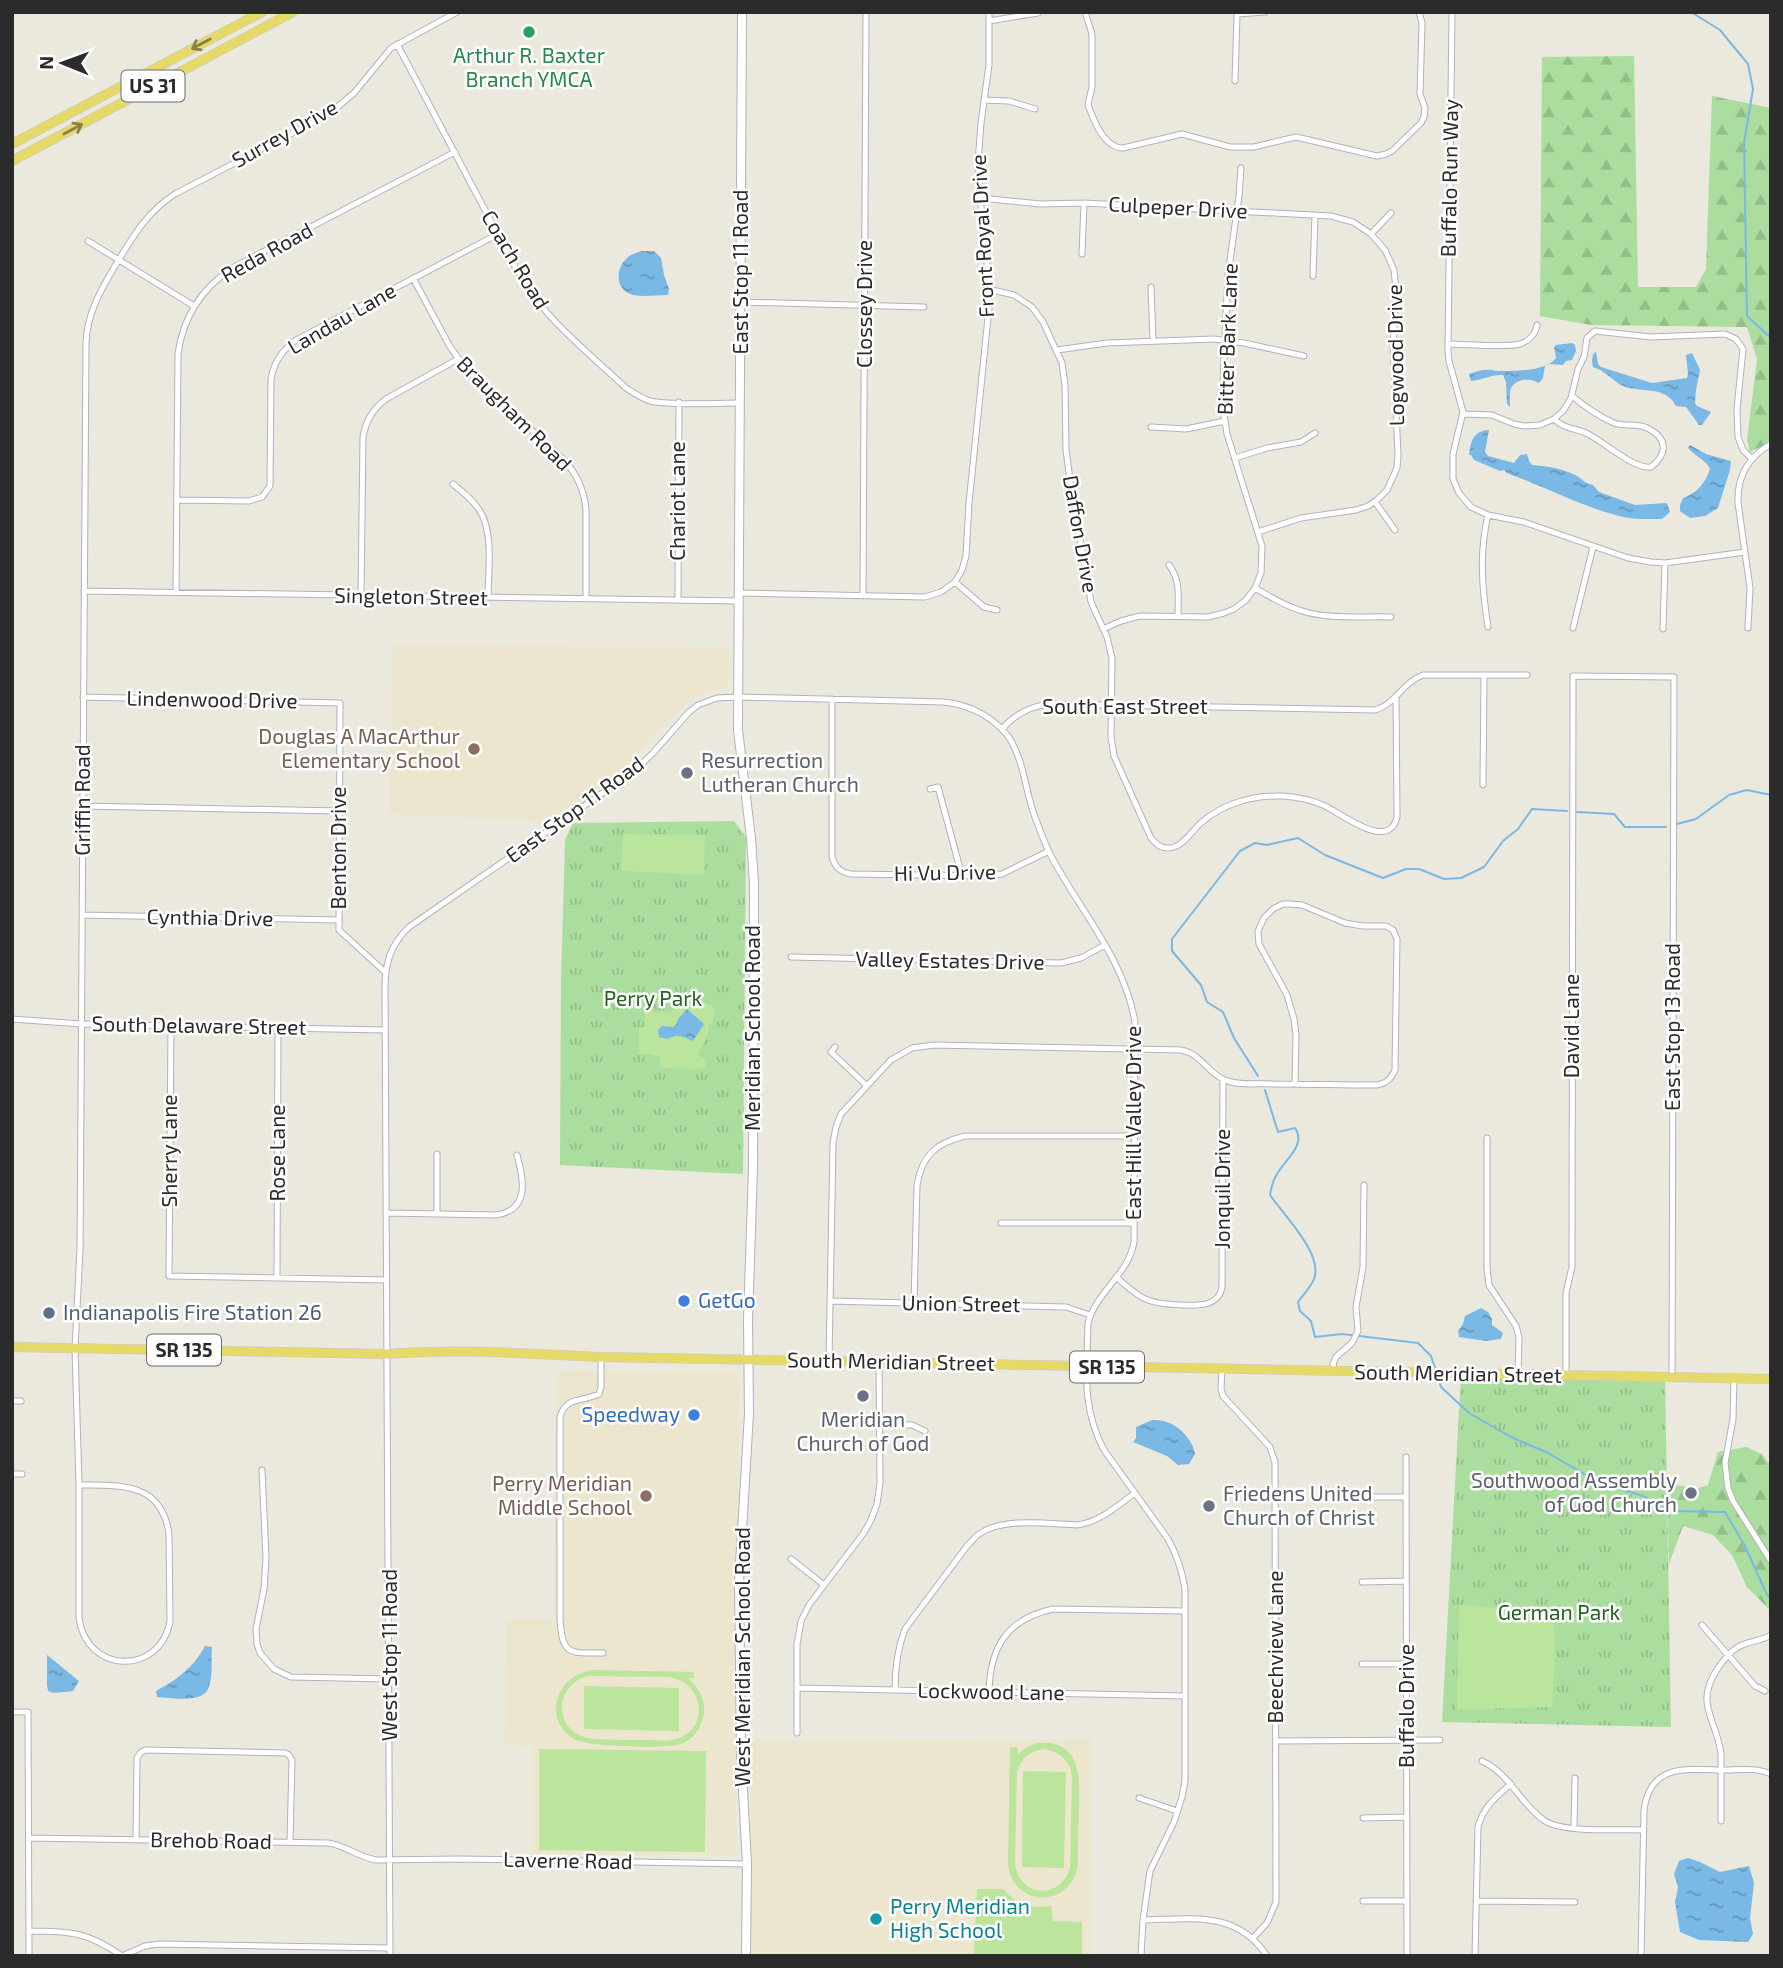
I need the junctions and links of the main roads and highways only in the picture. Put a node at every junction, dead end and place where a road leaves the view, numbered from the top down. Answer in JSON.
{"nodes":[{"id":1,"x":262,"y":12,"type":"edge"},
{"id":2,"x":293,"y":12,"type":"edge"},
{"id":3,"x":742,"y":12,"type":"edge"},
{"id":4,"x":12,"y":144,"type":"edge"},
{"id":5,"x":12,"y":160,"type":"edge"},
{"id":6,"x":738,"y":697,"type":"joint"},
{"id":7,"x":12,"y":1347,"type":"edge"},
{"id":8,"x":748,"y":1359,"type":"junction"},
{"id":9,"x":1771,"y":1379,"type":"edge"},
{"id":10,"x":746,"y":1956,"type":"edge"}],
"edges":[{"from":1,"to":4,"type":"main road","number":"US 31","one_way":true},
{"from":5,"to":2,"type":"main road","number":"US 31","one_way":true},
{"from":3,"to":6,"type":"main road","name":"East Stop 11 Road"},
{"from":6,"to":8,"type":"main road","name":"Meridian School Road"},
{"from":7,"to":8,"type":"main road","name":"South Meridian Street","number":"SR 135"},
{"from":8,"to":9,"type":"main road","name":"South Meridian Street","number":"SR 135"},
{"from":8,"to":10,"type":"main road","name":"West Meridian School Road"}]}
